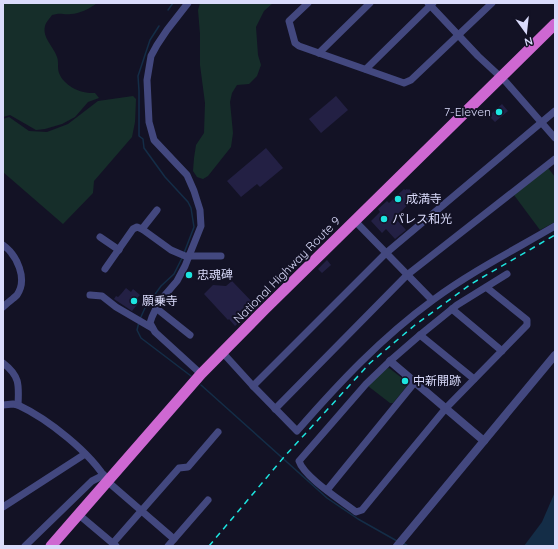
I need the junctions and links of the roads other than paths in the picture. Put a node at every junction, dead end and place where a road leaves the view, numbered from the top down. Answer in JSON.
{"nodes":[{"id":1,"x":188,"y":3,"type":"edge"},
{"id":2,"x":308,"y":3,"type":"edge"},
{"id":3,"x":370,"y":3,"type":"edge"},
{"id":4,"x":492,"y":3,"type":"edge"},
{"id":5,"x":430,"y":4,"type":"edge"},
{"id":6,"x":555,"y":24,"type":"edge"},
{"id":7,"x":459,"y":34,"type":"junction"},
{"id":8,"x":319,"y":53,"type":"junction"},
{"id":9,"x":366,"y":69,"type":"junction"},
{"id":10,"x":500,"y":77,"type":"junction"},
{"id":11,"x":555,"y":111,"type":"edge"},
{"id":12,"x":541,"y":122,"type":"junction"},
{"id":13,"x":555,"y":138,"type":"edge"},
{"id":14,"x":555,"y":159,"type":"edge"},
{"id":15,"x":157,"y":210,"type":"dead end"},
{"id":16,"x":355,"y":221,"type":"junction"},
{"id":17,"x":555,"y":226,"type":"edge"},
{"id":18,"x":142,"y":229,"type":"junction"},
{"id":19,"x":100,"y":236,"type":"dead end"},
{"id":20,"x":3,"y":245,"type":"edge"},
{"id":21,"x":118,"y":250,"type":"junction"},
{"id":22,"x":385,"y":254,"type":"junction"},
{"id":23,"x":185,"y":256,"type":"junction"},
{"id":24,"x":221,"y":256,"type":"dead end"},
{"id":25,"x":105,"y":269,"type":"dead end"},
{"id":26,"x":507,"y":274,"type":"dead end"},
{"id":27,"x":407,"y":275,"type":"junction"},
{"id":28,"x":486,"y":287,"type":"junction"},
{"id":29,"x":90,"y":295,"type":"dead end"},
{"id":30,"x":432,"y":300,"type":"junction"},
{"id":31,"x":3,"y":308,"type":"edge"},
{"id":32,"x":156,"y":308,"type":"junction"},
{"id":33,"x":452,"y":309,"type":"junction"},
{"id":34,"x":152,"y":328,"type":"junction"},
{"id":35,"x":420,"y":334,"type":"junction"},
{"id":36,"x":190,"y":335,"type":"dead end"},
{"id":37,"x":502,"y":351,"type":"junction"},
{"id":38,"x":223,"y":353,"type":"junction"},
{"id":39,"x":555,"y":355,"type":"edge"},
{"id":40,"x":390,"y":361,"type":"junction"},
{"id":41,"x":3,"y":363,"type":"edge"},
{"id":42,"x":201,"y":374,"type":"junction"},
{"id":43,"x":474,"y":380,"type":"junction"},
{"id":44,"x":415,"y":382,"type":"junction"},
{"id":45,"x":253,"y":386,"type":"junction"},
{"id":46,"x":3,"y":405,"type":"edge"},
{"id":47,"x":18,"y":405,"type":"junction"},
{"id":48,"x":446,"y":408,"type":"junction"},
{"id":49,"x":275,"y":409,"type":"junction"},
{"id":50,"x":218,"y":432,"type":"dead end"},
{"id":51,"x":484,"y":441,"type":"junction"},
{"id":52,"x":85,"y":454,"type":"junction"},
{"id":53,"x":106,"y":478,"type":"junction"},
{"id":54,"x":327,"y":490,"type":"junction"},
{"id":55,"x":208,"y":500,"type":"dead end"},
{"id":56,"x":3,"y":507,"type":"edge"},
{"id":57,"x":142,"y":511,"type":"junction"},
{"id":58,"x":78,"y":514,"type":"junction"},
{"id":59,"x":174,"y":539,"type":"junction"},
{"id":60,"x":114,"y":545,"type":"edge"},
{"id":61,"x":25,"y":546,"type":"edge"},
{"id":62,"x":51,"y":546,"type":"edge"},
{"id":63,"x":168,"y":546,"type":"edge"},
{"id":64,"x":397,"y":546,"type":"edge"}],
"edges":[{"from":1,"to":23,"type":"street"},
{"from":2,"to":8,"type":"street"},
{"from":3,"to":8,"type":"street"},
{"from":4,"to":7,"type":"street"},
{"from":5,"to":7,"type":"street"},
{"from":5,"to":9,"type":"street"},
{"from":6,"to":10,"type":"highway","name":"National Highway Route 9"},
{"from":7,"to":9,"type":"street"},
{"from":7,"to":10,"type":"street"},
{"from":8,"to":9,"type":"street"},
{"from":10,"to":12,"type":"street"},
{"from":10,"to":16,"type":"highway","name":"National Highway Route 9"},
{"from":11,"to":12,"type":"street"},
{"from":12,"to":13,"type":"street"},
{"from":12,"to":22,"type":"street"},
{"from":14,"to":27,"type":"street"},
{"from":15,"to":18,"type":"street"},
{"from":16,"to":22,"type":"street"},
{"from":16,"to":38,"type":"highway","name":"National Highway Route 9"},
{"from":17,"to":30,"type":"street"},
{"from":18,"to":21,"type":"street"},
{"from":18,"to":23,"type":"street"},
{"from":19,"to":21,"type":"street"},
{"from":20,"to":31,"type":"street"},
{"from":21,"to":25,"type":"street"},
{"from":22,"to":27,"type":"street"},
{"from":22,"to":45,"type":"street"},
{"from":23,"to":24,"type":"street"},
{"from":23,"to":32,"type":"street"},
{"from":26,"to":28,"type":"street"},
{"from":27,"to":30,"type":"street"},
{"from":27,"to":49,"type":"street"},
{"from":28,"to":33,"type":"street"},
{"from":28,"to":37,"type":"street"},
{"from":29,"to":34,"type":"street"},
{"from":30,"to":49,"type":"street"},
{"from":32,"to":34,"type":"street"},
{"from":32,"to":36,"type":"street"},
{"from":33,"to":35,"type":"street"},
{"from":33,"to":37,"type":"street"},
{"from":34,"to":42,"type":"street"},
{"from":35,"to":40,"type":"street"},
{"from":35,"to":43,"type":"street"},
{"from":37,"to":43,"type":"street"},
{"from":38,"to":42,"type":"highway","name":"National Highway Route 9"},
{"from":38,"to":45,"type":"street"},
{"from":39,"to":51,"type":"street"},
{"from":40,"to":44,"type":"street"},
{"from":40,"to":54,"type":"street"},
{"from":41,"to":47,"type":"street"},
{"from":42,"to":53,"type":"highway","name":"National Highway Route 9"},
{"from":43,"to":48,"type":"street"},
{"from":44,"to":48,"type":"street"},
{"from":44,"to":54,"type":"street"},
{"from":45,"to":49,"type":"street"},
{"from":46,"to":47,"type":"street"},
{"from":47,"to":52,"type":"street"},
{"from":48,"to":51,"type":"street"},
{"from":48,"to":54,"type":"street"},
{"from":50,"to":57,"type":"street"},
{"from":51,"to":64,"type":"street"},
{"from":52,"to":53,"type":"street"},
{"from":52,"to":56,"type":"street"},
{"from":53,"to":57,"type":"street"},
{"from":53,"to":58,"type":"highway","name":"National Highway Route 9"},
{"from":53,"to":61,"type":"street"},
{"from":55,"to":59,"type":"street"},
{"from":57,"to":59,"type":"street"},
{"from":57,"to":60,"type":"street"},
{"from":58,"to":60,"type":"street"},
{"from":58,"to":62,"type":"highway","name":"National Highway Route 9"},
{"from":59,"to":63,"type":"street"}]}
